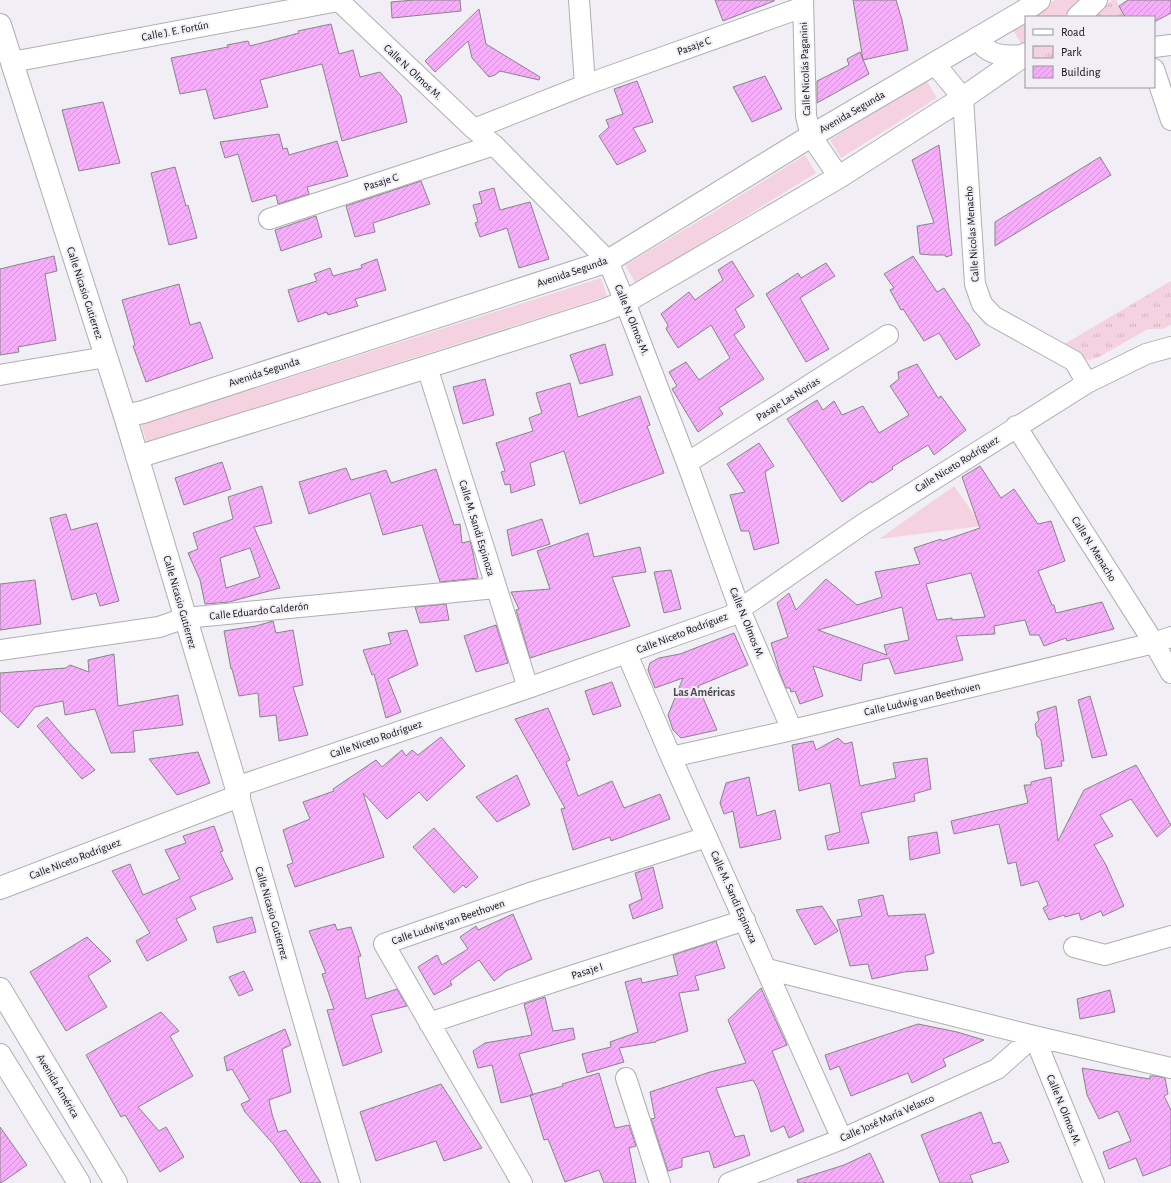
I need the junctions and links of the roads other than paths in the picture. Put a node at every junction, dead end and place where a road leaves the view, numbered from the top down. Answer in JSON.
{"nodes":[{"id":1,"x":579,"y":0,"type":"edge"},
{"id":2,"x":1039,"y":0,"type":"edge"},
{"id":3,"x":1096,"y":0,"type":"edge"},
{"id":4,"x":338,"y":1,"type":"edge"},
{"id":5,"x":803,"y":4,"type":"edge"},
{"id":6,"x":1079,"y":16,"type":"edge"},
{"id":7,"x":0,"y":25,"type":"edge"},
{"id":8,"x":978,"y":37,"type":"junction"},
{"id":9,"x":1171,"y":45,"type":"edge"},
{"id":10,"x":1155,"y":47,"type":"edge"},
{"id":11,"x":1025,"y":55,"type":"edge"},
{"id":12,"x":12,"y":62,"type":"junction"},
{"id":13,"x":934,"y":63,"type":"junction"},
{"id":14,"x":1155,"y":72,"type":"edge"},
{"id":15,"x":585,"y":85,"type":"junction"},
{"id":16,"x":963,"y":98,"type":"junction"},
{"id":17,"x":1171,"y":120,"type":"edge"},
{"id":18,"x":474,"y":129,"type":"junction"},
{"id":19,"x":811,"y":136,"type":"junction"},
{"id":20,"x":494,"y":145,"type":"junction"},
{"id":21,"x":839,"y":176,"type":"junction"},
{"id":22,"x":269,"y":219,"type":"dead end"},
{"id":23,"x":608,"y":261,"type":"junction"},
{"id":24,"x":625,"y":302,"type":"junction"},
{"id":25,"x":888,"y":335,"type":"dead end"},
{"id":26,"x":1171,"y":347,"type":"edge"},
{"id":27,"x":106,"y":357,"type":"junction"},
{"id":28,"x":427,"y":368,"type":"junction"},
{"id":29,"x":0,"y":375,"type":"edge"},
{"id":30,"x":1087,"y":383,"type":"junction"},
{"id":31,"x":125,"y":416,"type":"junction"},
{"id":32,"x":1016,"y":426,"type":"junction"},
{"id":33,"x":137,"y":456,"type":"junction"},
{"id":34,"x":687,"y":463,"type":"junction"},
{"id":35,"x":496,"y":588,"type":"junction"},
{"id":36,"x":740,"y":610,"type":"junction"},
{"id":37,"x":185,"y":618,"type":"junction"},
{"id":38,"x":1163,"y":640,"type":"edge"},
{"id":39,"x":0,"y":650,"type":"edge"},
{"id":40,"x":627,"y":654,"type":"junction"},
{"id":41,"x":1171,"y":673,"type":"edge"},
{"id":42,"x":528,"y":688,"type":"junction"},
{"id":43,"x":792,"y":730,"type":"junction"},
{"id":44,"x":671,"y":757,"type":"junction"},
{"id":45,"x":237,"y":792,"type":"junction"},
{"id":46,"x":707,"y":837,"type":"junction"},
{"id":47,"x":0,"y":888,"type":"edge"},
{"id":48,"x":745,"y":920,"type":"junction"},
{"id":49,"x":1171,"y":936,"type":"edge"},
{"id":50,"x":1074,"y":947,"type":"dead end"},
{"id":51,"x":767,"y":969,"type":"junction"},
{"id":52,"x":0,"y":989,"type":"edge"},
{"id":53,"x":429,"y":1023,"type":"junction"},
{"id":54,"x":1034,"y":1036,"type":"junction"},
{"id":55,"x":0,"y":1055,"type":"edge"},
{"id":56,"x":1171,"y":1068,"type":"edge"},
{"id":57,"x":626,"y":1078,"type":"dead end"},
{"id":58,"x":842,"y":1139,"type":"junction"},
{"id":59,"x":79,"y":1183,"type":"edge"},
{"id":60,"x":116,"y":1183,"type":"edge"},
{"id":61,"x":350,"y":1183,"type":"edge"},
{"id":62,"x":522,"y":1183,"type":"edge"},
{"id":63,"x":660,"y":1183,"type":"edge"},
{"id":64,"x":729,"y":1183,"type":"edge"},
{"id":65,"x":1094,"y":1183,"type":"edge"}],
"edges":[{"from":1,"to":15,"type":"street"},
{"from":2,"to":8,"type":"main road","name":"Avenida Segunda"},
{"from":3,"to":6,"type":"main road"},
{"from":4,"to":12,"type":"street","name":"Calle J. E. Fortún"},
{"from":4,"to":18,"type":"street","name":"Calle N. Olmos M."},
{"from":5,"to":15,"type":"street","name":"Pasaje C"},
{"from":5,"to":19,"type":"street","name":"Calle Nicolás Paganini"},
{"from":7,"to":12,"type":"main road","name":"Calle Nicasio Gutierrez"},
{"from":8,"to":11,"type":"street"},
{"from":8,"to":13,"type":"main road","name":"Avenida Segunda"},
{"from":9,"to":10,"type":"street"},
{"from":11,"to":16,"type":"main road"},
{"from":12,"to":27,"type":"main road","name":"Calle Nicasio Gutierrez"},
{"from":13,"to":16,"type":"street"},
{"from":13,"to":19,"type":"main road","name":"Avenida Segunda"},
{"from":14,"to":17,"type":"street"},
{"from":15,"to":18,"type":"street","name":"Pasaje C"},
{"from":16,"to":21,"type":"main road"},
{"from":16,"to":30,"type":"street","name":"Calle Nicolas Menacho"},
{"from":18,"to":20,"type":"street","name":"Calle N. Olmos M."},
{"from":19,"to":21,"type":"street","name":"Calle Nicolás Paganini"},
{"from":19,"to":23,"type":"main road","name":"Avenida Segunda"},
{"from":20,"to":22,"type":"street","name":"Pasaje C"},
{"from":20,"to":23,"type":"street","name":"Calle N. Olmos M."},
{"from":21,"to":24,"type":"main road"},
{"from":23,"to":24,"type":"street","name":"Calle N. Olmos M."},
{"from":23,"to":31,"type":"main road","name":"Avenida Segunda"},
{"from":24,"to":28,"type":"main road"},
{"from":24,"to":34,"type":"street","name":"Calle N. Olmos M."},
{"from":25,"to":34,"type":"street","name":"Pasaje Las Norias"},
{"from":26,"to":30,"type":"street","name":"Calle Niceto Rodríguez"},
{"from":27,"to":29,"type":"street"},
{"from":27,"to":31,"type":"main road","name":"Calle Nicasio Gutierrez"},
{"from":28,"to":33,"type":"main road"},
{"from":28,"to":35,"type":"street","name":"Calle M. Sandi Espinoza"},
{"from":30,"to":32,"type":"street","name":"Calle Niceto Rodríguez"},
{"from":31,"to":33,"type":"main road","name":"Calle Nicasio Gutierrez"},
{"from":32,"to":36,"type":"street","name":"Calle Niceto Rodríguez"},
{"from":32,"to":38,"type":"street","name":"Calle N. Menacho"},
{"from":33,"to":37,"type":"main road","name":"Calle Nicasio Gutierrez"},
{"from":34,"to":36,"type":"street","name":"Calle N. Olmos M."},
{"from":35,"to":37,"type":"street","name":"Calle Eduardo Calderón"},
{"from":35,"to":42,"type":"street","name":"Calle M. Sandi Espinoza"},
{"from":36,"to":40,"type":"street","name":"Calle Niceto Rodríguez"},
{"from":36,"to":43,"type":"street","name":"Calle N. Olmos M."},
{"from":37,"to":39,"type":"street","name":"Calle Eduardo Calderón"},
{"from":37,"to":45,"type":"main road","name":"Calle Nicasio Gutierrez"},
{"from":38,"to":41,"type":"street","name":"Calle N. Menacho"},
{"from":38,"to":43,"type":"street","name":"Calle Ludwig van Beethoven"},
{"from":40,"to":42,"type":"street","name":"Calle Niceto Rodríguez"},
{"from":40,"to":44,"type":"street","name":"Calle M. Sandi Espinoza"},
{"from":42,"to":45,"type":"street","name":"Calle Niceto Rodríguez"},
{"from":43,"to":44,"type":"street","name":"Calle Ludwig van Beethoven"},
{"from":44,"to":46,"type":"street","name":"Calle M. Sandi Espinoza"},
{"from":45,"to":47,"type":"main road","name":"Calle Niceto Rodríguez"},
{"from":45,"to":61,"type":"street","name":"Calle Nicasio Gutierrez"},
{"from":46,"to":48,"type":"street","name":"Calle M. Sandi Espinoza"},
{"from":46,"to":53,"type":"street","name":"Calle Ludwig van Beethoven"},
{"from":48,"to":51,"type":"street","name":"Calle M. Sandi Espinoza"},
{"from":48,"to":53,"type":"street","name":"Pasaje I"},
{"from":49,"to":50,"type":"street"},
{"from":51,"to":54,"type":"street"},
{"from":51,"to":58,"type":"street","name":"Calle M. Sandi Espinoza"},
{"from":52,"to":60,"type":"main road","name":"Avenida América"},
{"from":53,"to":62,"type":"street","name":"Calle Ludwig van Beethoven"},
{"from":54,"to":56,"type":"street"},
{"from":54,"to":58,"type":"street","name":"Calle José María Velasco"},
{"from":54,"to":65,"type":"street","name":"Calle N. Olmos M."},
{"from":55,"to":59,"type":"main road"},
{"from":57,"to":63,"type":"street"},
{"from":58,"to":64,"type":"street","name":"Calle José María Velasco"}]}
